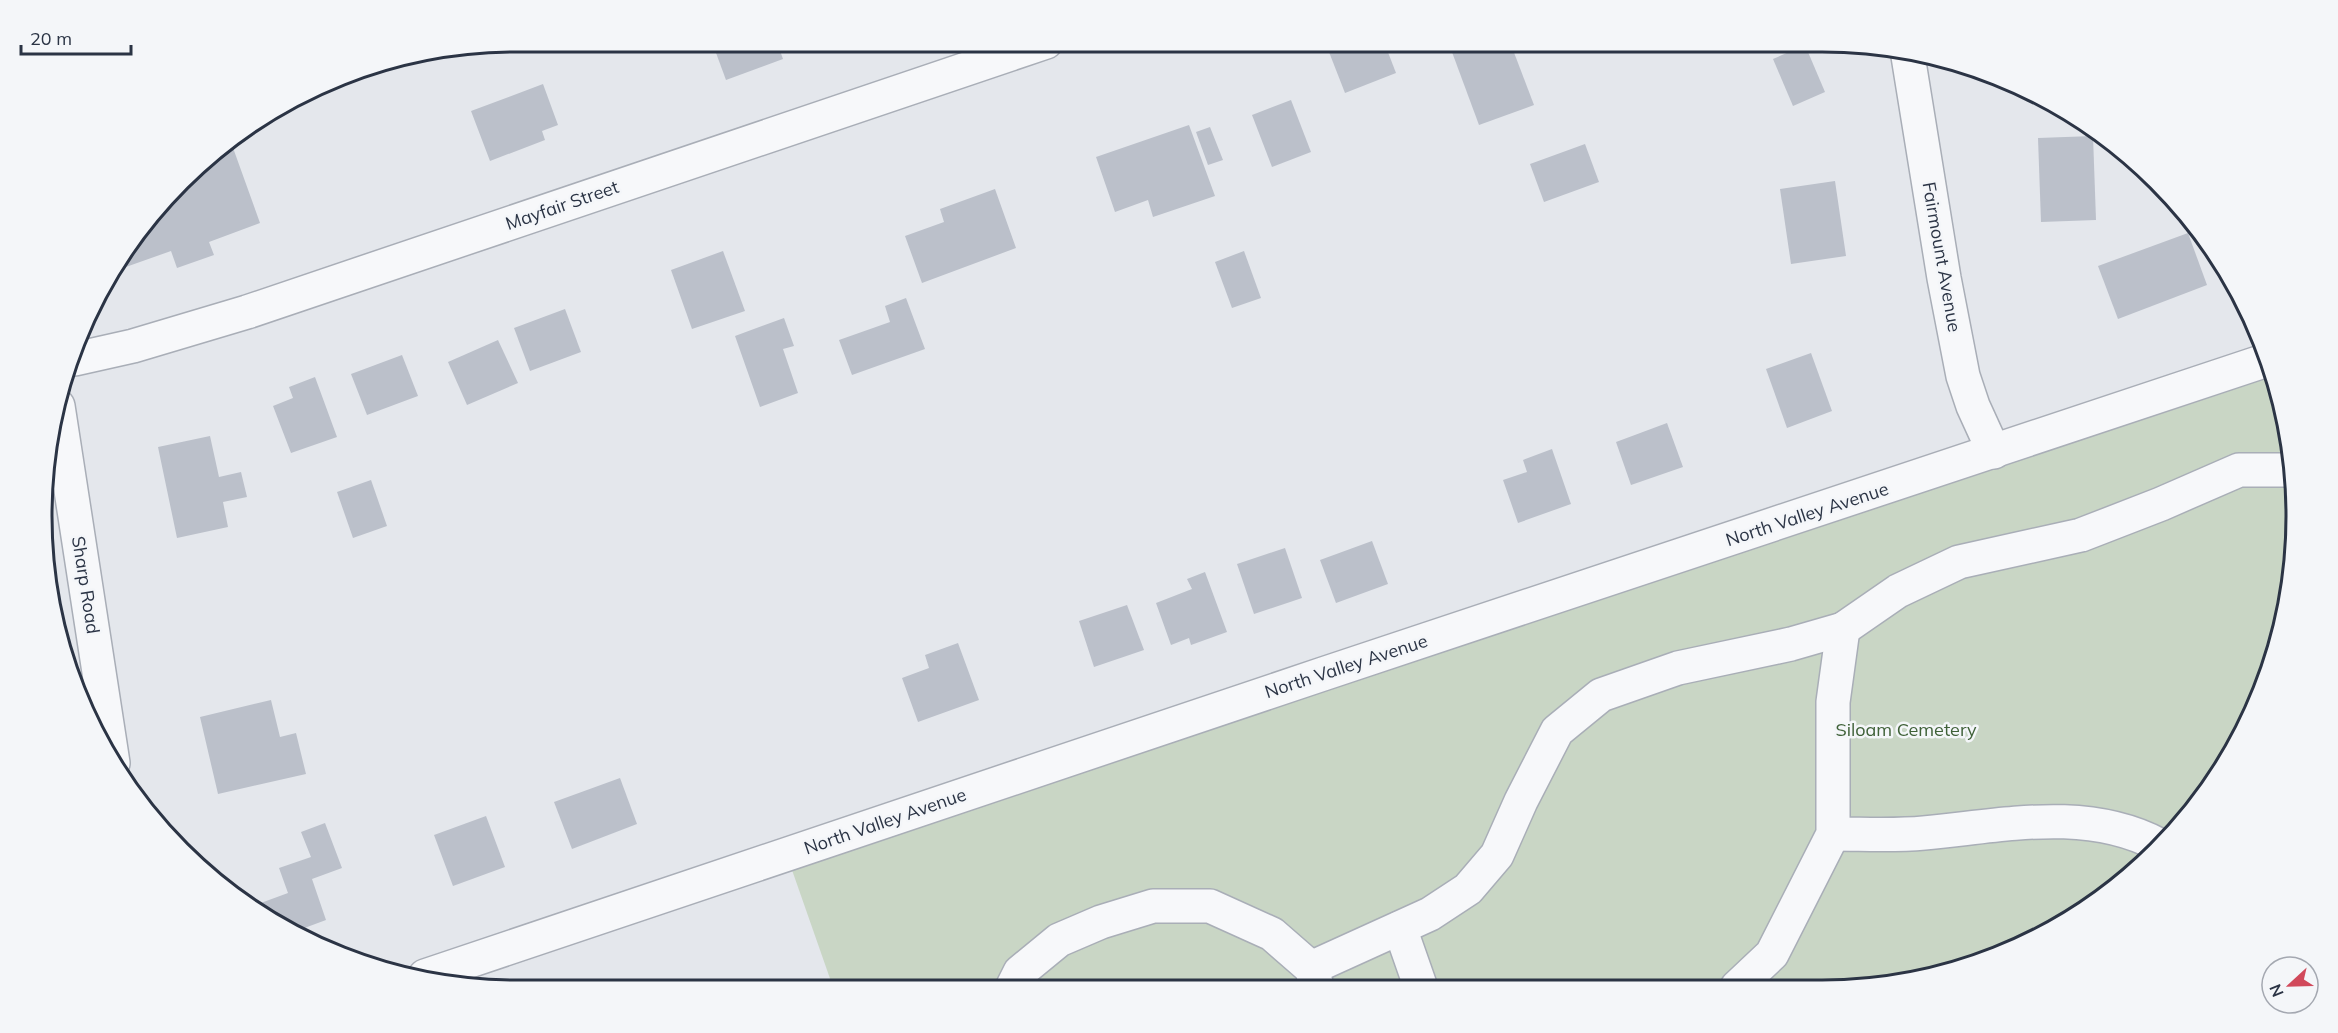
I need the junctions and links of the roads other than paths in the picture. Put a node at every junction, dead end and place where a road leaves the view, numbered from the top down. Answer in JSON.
{"nodes":[{"id":1,"x":1016,"y":52,"type":"edge"},
{"id":2,"x":1909,"y":60,"type":"edge"},
{"id":3,"x":81,"y":358,"type":"edge"},
{"id":4,"x":2259,"y":363,"type":"edge"},
{"id":5,"x":61,"y":426,"type":"edge"},
{"id":6,"x":1994,"y":452,"type":"junction"},
{"id":7,"x":2283,"y":470,"type":"edge"},
{"id":8,"x":1843,"y":629,"type":"junction"},
{"id":9,"x":109,"y":738,"type":"edge"},
{"id":10,"x":1833,"y":834,"type":"junction"},
{"id":11,"x":2152,"y":843,"type":"edge"},
{"id":12,"x":1400,"y":928,"type":"junction"},
{"id":13,"x":1772,"y":954,"type":"junction"},
{"id":14,"x":433,"y":973,"type":"edge"},
{"id":15,"x":1315,"y":978,"type":"edge"},
{"id":16,"x":1016,"y":980,"type":"edge"},
{"id":17,"x":1418,"y":980,"type":"edge"},
{"id":18,"x":1744,"y":980,"type":"edge"},
{"id":19,"x":1770,"y":980,"type":"edge"}],
"edges":[{"from":1,"to":3,"type":"street","name":"Mayfair Street"},
{"from":2,"to":6,"type":"street","name":"Fairmount Avenue"},
{"from":4,"to":6,"type":"street","name":"North Valley Avenue"},
{"from":5,"to":9,"type":"street","name":"Sharp Road"},
{"from":6,"to":14,"type":"street","name":"North Valley Avenue"},
{"from":7,"to":8,"type":"street"},
{"from":8,"to":10,"type":"street"},
{"from":8,"to":12,"type":"street"},
{"from":10,"to":11,"type":"street"},
{"from":10,"to":13,"type":"street"},
{"from":12,"to":15,"type":"street"},
{"from":12,"to":17,"type":"street"},
{"from":13,"to":18,"type":"street"},
{"from":13,"to":19,"type":"street"},
{"from":15,"to":16,"type":"street"}]}
